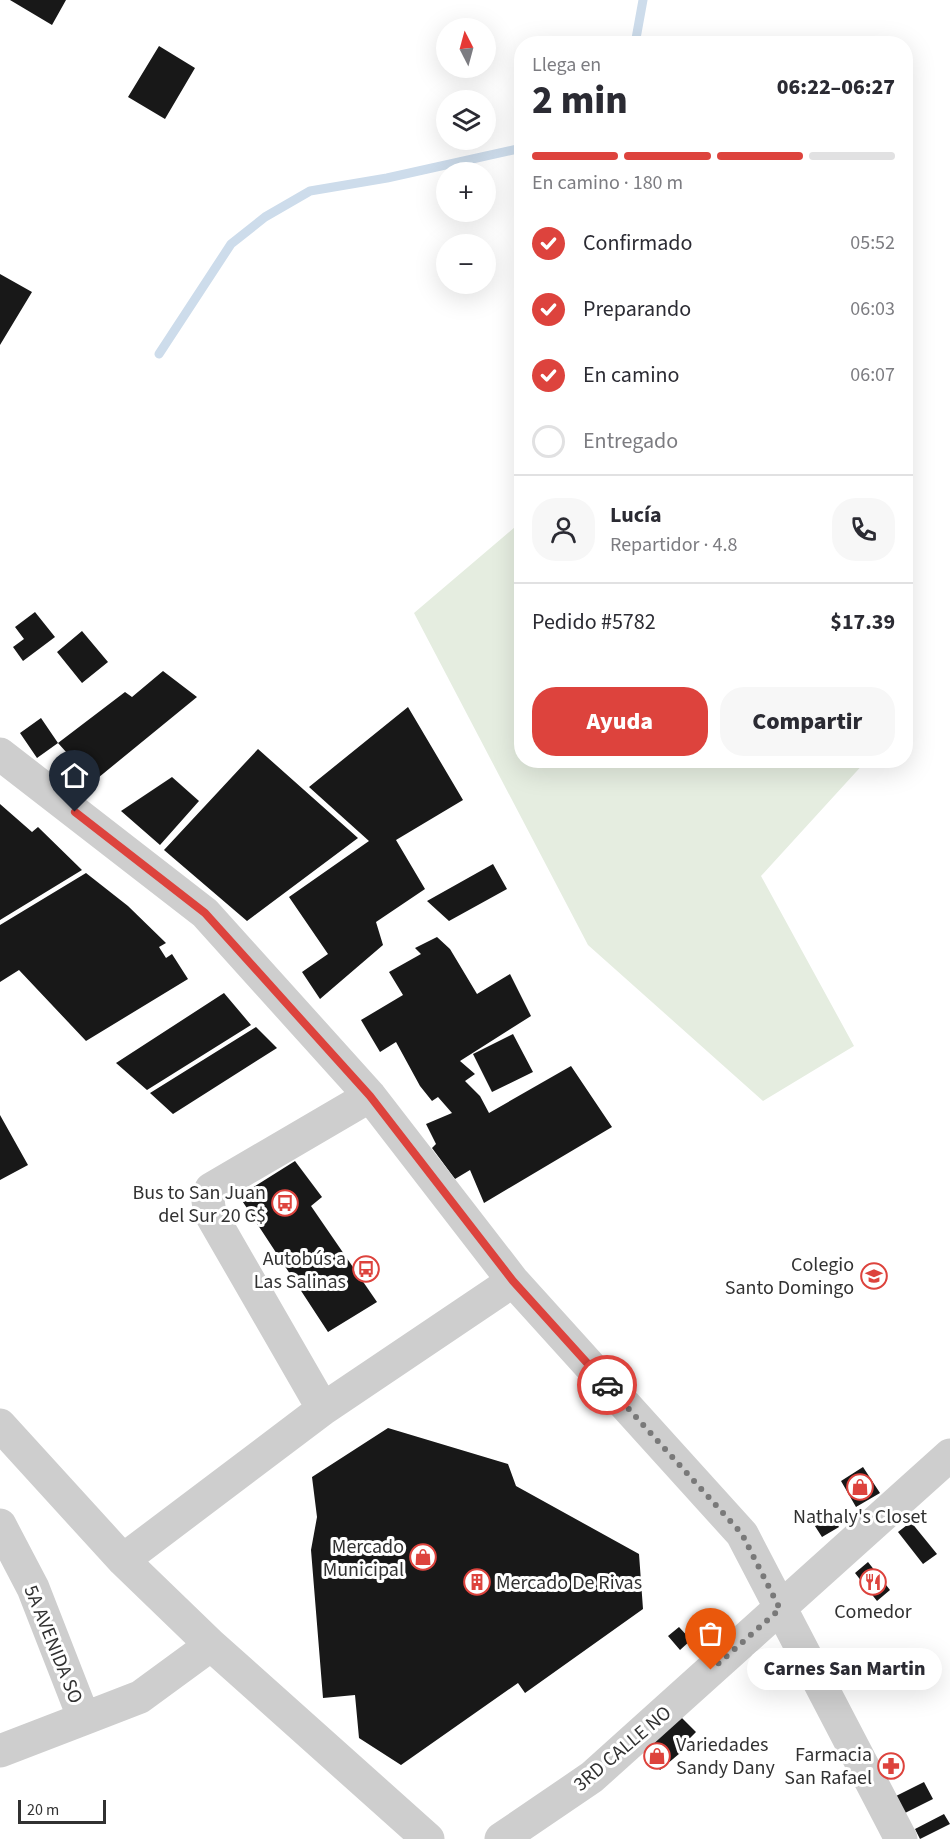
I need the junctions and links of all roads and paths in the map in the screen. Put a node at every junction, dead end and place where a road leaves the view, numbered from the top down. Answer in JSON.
{"nodes":[{"id":1,"x":0,"y":754,"type":"edge"},
{"id":2,"x":370,"y":1096,"type":"junction"},
{"id":3,"x":513,"y":1281,"type":"junction"},
{"id":4,"x":323,"y":1409,"type":"junction"},
{"id":5,"x":0,"y":1425,"type":"edge"},
{"id":6,"x":950,"y":1455,"type":"edge"},
{"id":7,"x":0,"y":1525,"type":"edge"},
{"id":8,"x":123,"y":1560,"type":"junction"},
{"id":9,"x":780,"y":1609,"type":"junction"},
{"id":10,"x":211,"y":1645,"type":"junction"},
{"id":11,"x":78,"y":1721,"type":"junction"},
{"id":12,"x":0,"y":1751,"type":"edge"},
{"id":13,"x":428,"y":1839,"type":"edge"},
{"id":14,"x":501,"y":1839,"type":"edge"},
{"id":15,"x":901,"y":1839,"type":"edge"}],
"edges":[{"from":1,"to":2,"type":"street"},
{"from":2,"to":3,"type":"street"},
{"from":2,"to":4,"type":"street"},
{"from":3,"to":4,"type":"street"},
{"from":3,"to":9,"type":"street"},
{"from":4,"to":8,"type":"street"},
{"from":5,"to":8,"type":"street"},
{"from":6,"to":9,"type":"street","name":"3RD CALLE NO"},
{"from":7,"to":11,"type":"street","name":"5A AVENIDA SO"},
{"from":8,"to":10,"type":"street"},
{"from":9,"to":14,"type":"street","name":"3RD CALLE NO"},
{"from":9,"to":15,"type":"street"},
{"from":10,"to":11,"type":"street"},
{"from":10,"to":13,"type":"street"},
{"from":11,"to":12,"type":"street","name":"5A AVENIDA SO"}]}
